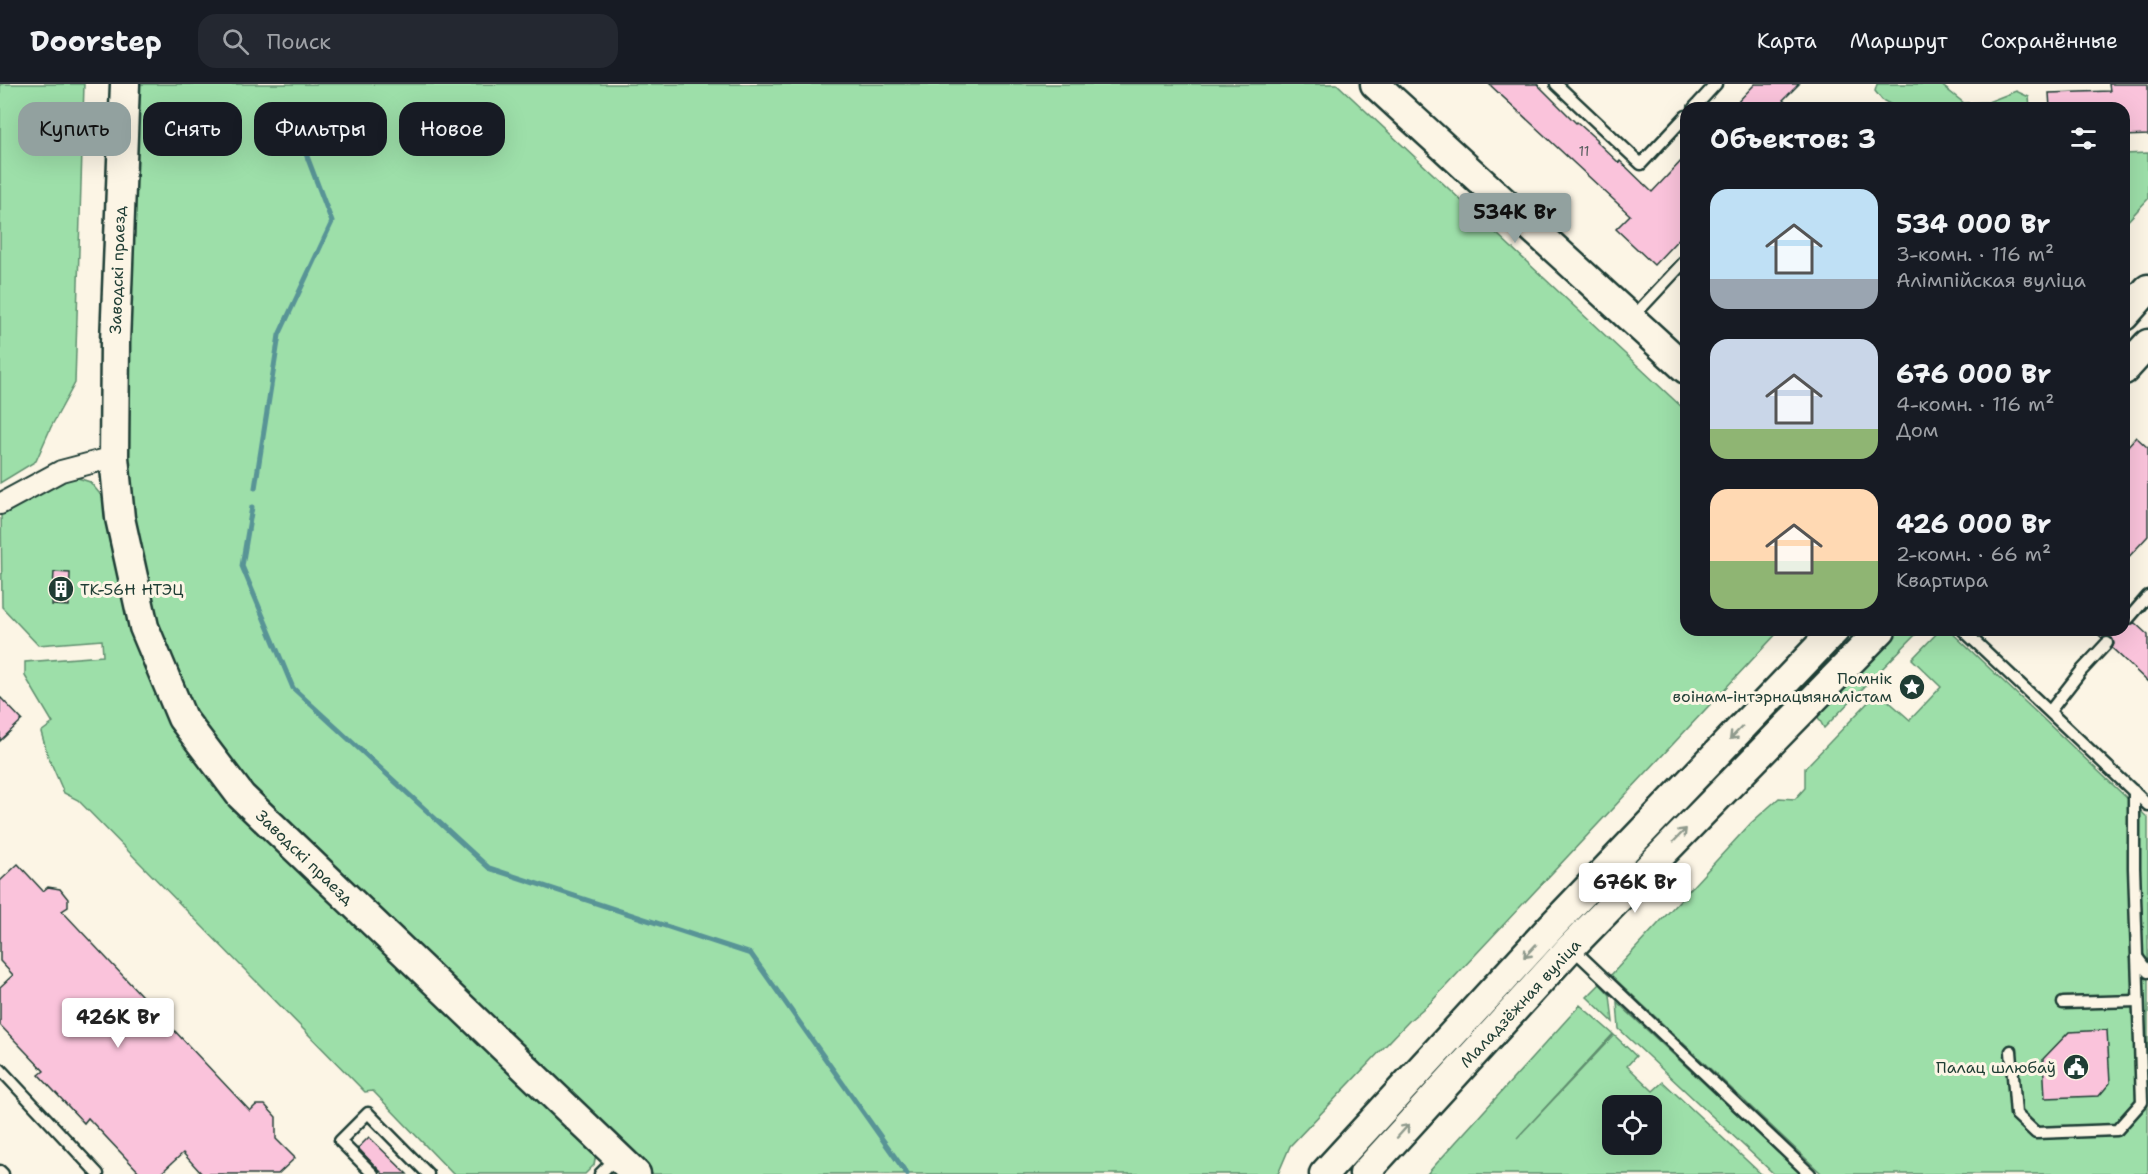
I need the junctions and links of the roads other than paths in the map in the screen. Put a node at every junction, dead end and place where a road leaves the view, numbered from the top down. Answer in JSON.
{"nodes":[{"id":1,"x":125,"y":84,"type":"edge"},
{"id":2,"x":1375,"y":84,"type":"edge"},
{"id":3,"x":1556,"y":84,"type":"edge"},
{"id":4,"x":1716,"y":84,"type":"edge"},
{"id":5,"x":1700,"y":102,"type":"edge"},
{"id":6,"x":1680,"y":122,"type":"edge"},
{"id":7,"x":1680,"y":266,"type":"edge"},
{"id":8,"x":2148,"y":289,"type":"edge"},
{"id":9,"x":2130,"y":309,"type":"edge"},
{"id":10,"x":1631,"y":319,"type":"junction"},
{"id":11,"x":2148,"y":344,"type":"edge"},
{"id":12,"x":1680,"y":364,"type":"edge"},
{"id":13,"x":2130,"y":364,"type":"edge"},
{"id":14,"x":114,"y":457,"type":"junction"},
{"id":15,"x":0,"y":504,"type":"edge"},
{"id":16,"x":2148,"y":596,"type":"edge"},
{"id":17,"x":2130,"y":617,"type":"edge"},
{"id":18,"x":1830,"y":636,"type":"edge"},
{"id":19,"x":1875,"y":636,"type":"edge"},
{"id":20,"x":1969,"y":636,"type":"edge"},
{"id":21,"x":2107,"y":643,"type":"dead end"},
{"id":22,"x":2050,"y":711,"type":"junction"},
{"id":23,"x":2134,"y":791,"type":"junction"},
{"id":24,"x":2148,"y":805,"type":"edge"},
{"id":25,"x":1561,"y":937,"type":"junction"},
{"id":26,"x":2136,"y":957,"type":"junction"},
{"id":27,"x":2148,"y":972,"type":"edge"},
{"id":28,"x":2138,"y":1001,"type":"junction"},
{"id":29,"x":2063,"y":1003,"type":"dead end"},
{"id":30,"x":2011,"y":1052,"type":"dead end"},
{"id":31,"x":0,"y":1069,"type":"edge"},
{"id":32,"x":618,"y":1168,"type":"edge"},
{"id":33,"x":98,"y":1174,"type":"edge"},
{"id":34,"x":373,"y":1174,"type":"edge"},
{"id":35,"x":428,"y":1174,"type":"edge"},
{"id":36,"x":1324,"y":1174,"type":"edge"},
{"id":37,"x":1364,"y":1174,"type":"edge"},
{"id":38,"x":1810,"y":1174,"type":"edge"}],
"edges":[{"from":1,"to":14,"type":"street","name":"Заводскі праезд"},
{"from":2,"to":10,"type":"street"},
{"from":3,"to":6,"type":"lane"},
{"from":4,"to":5,"type":"lane"},
{"from":7,"to":10,"type":"lane"},
{"from":8,"to":9,"type":"street"},
{"from":10,"to":12,"type":"street"},
{"from":11,"to":13,"type":"street"},
{"from":14,"to":15,"type":"street"},
{"from":14,"to":32,"type":"street","name":"Заводскі праезд"},
{"from":16,"to":17,"type":"lane"},
{"from":18,"to":25,"type":"street","name":"Маладзёжная вуліца","one_way":true},
{"from":25,"to":19,"type":"street","name":"Маладзёжная вуліца","one_way":true},
{"from":20,"to":22,"type":"lane"},
{"from":21,"to":22,"type":"lane"},
{"from":22,"to":23,"type":"lane"},
{"from":23,"to":24,"type":"lane"},
{"from":23,"to":26,"type":"lane"},
{"from":25,"to":36,"type":"street","name":"Маладзёжная вуліца","one_way":true},
{"from":37,"to":25,"type":"street","name":"Маладзёжная вуліца","one_way":true},
{"from":25,"to":38,"type":"lane"},
{"from":26,"to":27,"type":"lane"},
{"from":26,"to":28,"type":"lane"},
{"from":28,"to":29,"type":"lane"},
{"from":28,"to":30,"type":"lane"},
{"from":31,"to":33,"type":"lane"},
{"from":34,"to":35,"type":"lane"}]}
